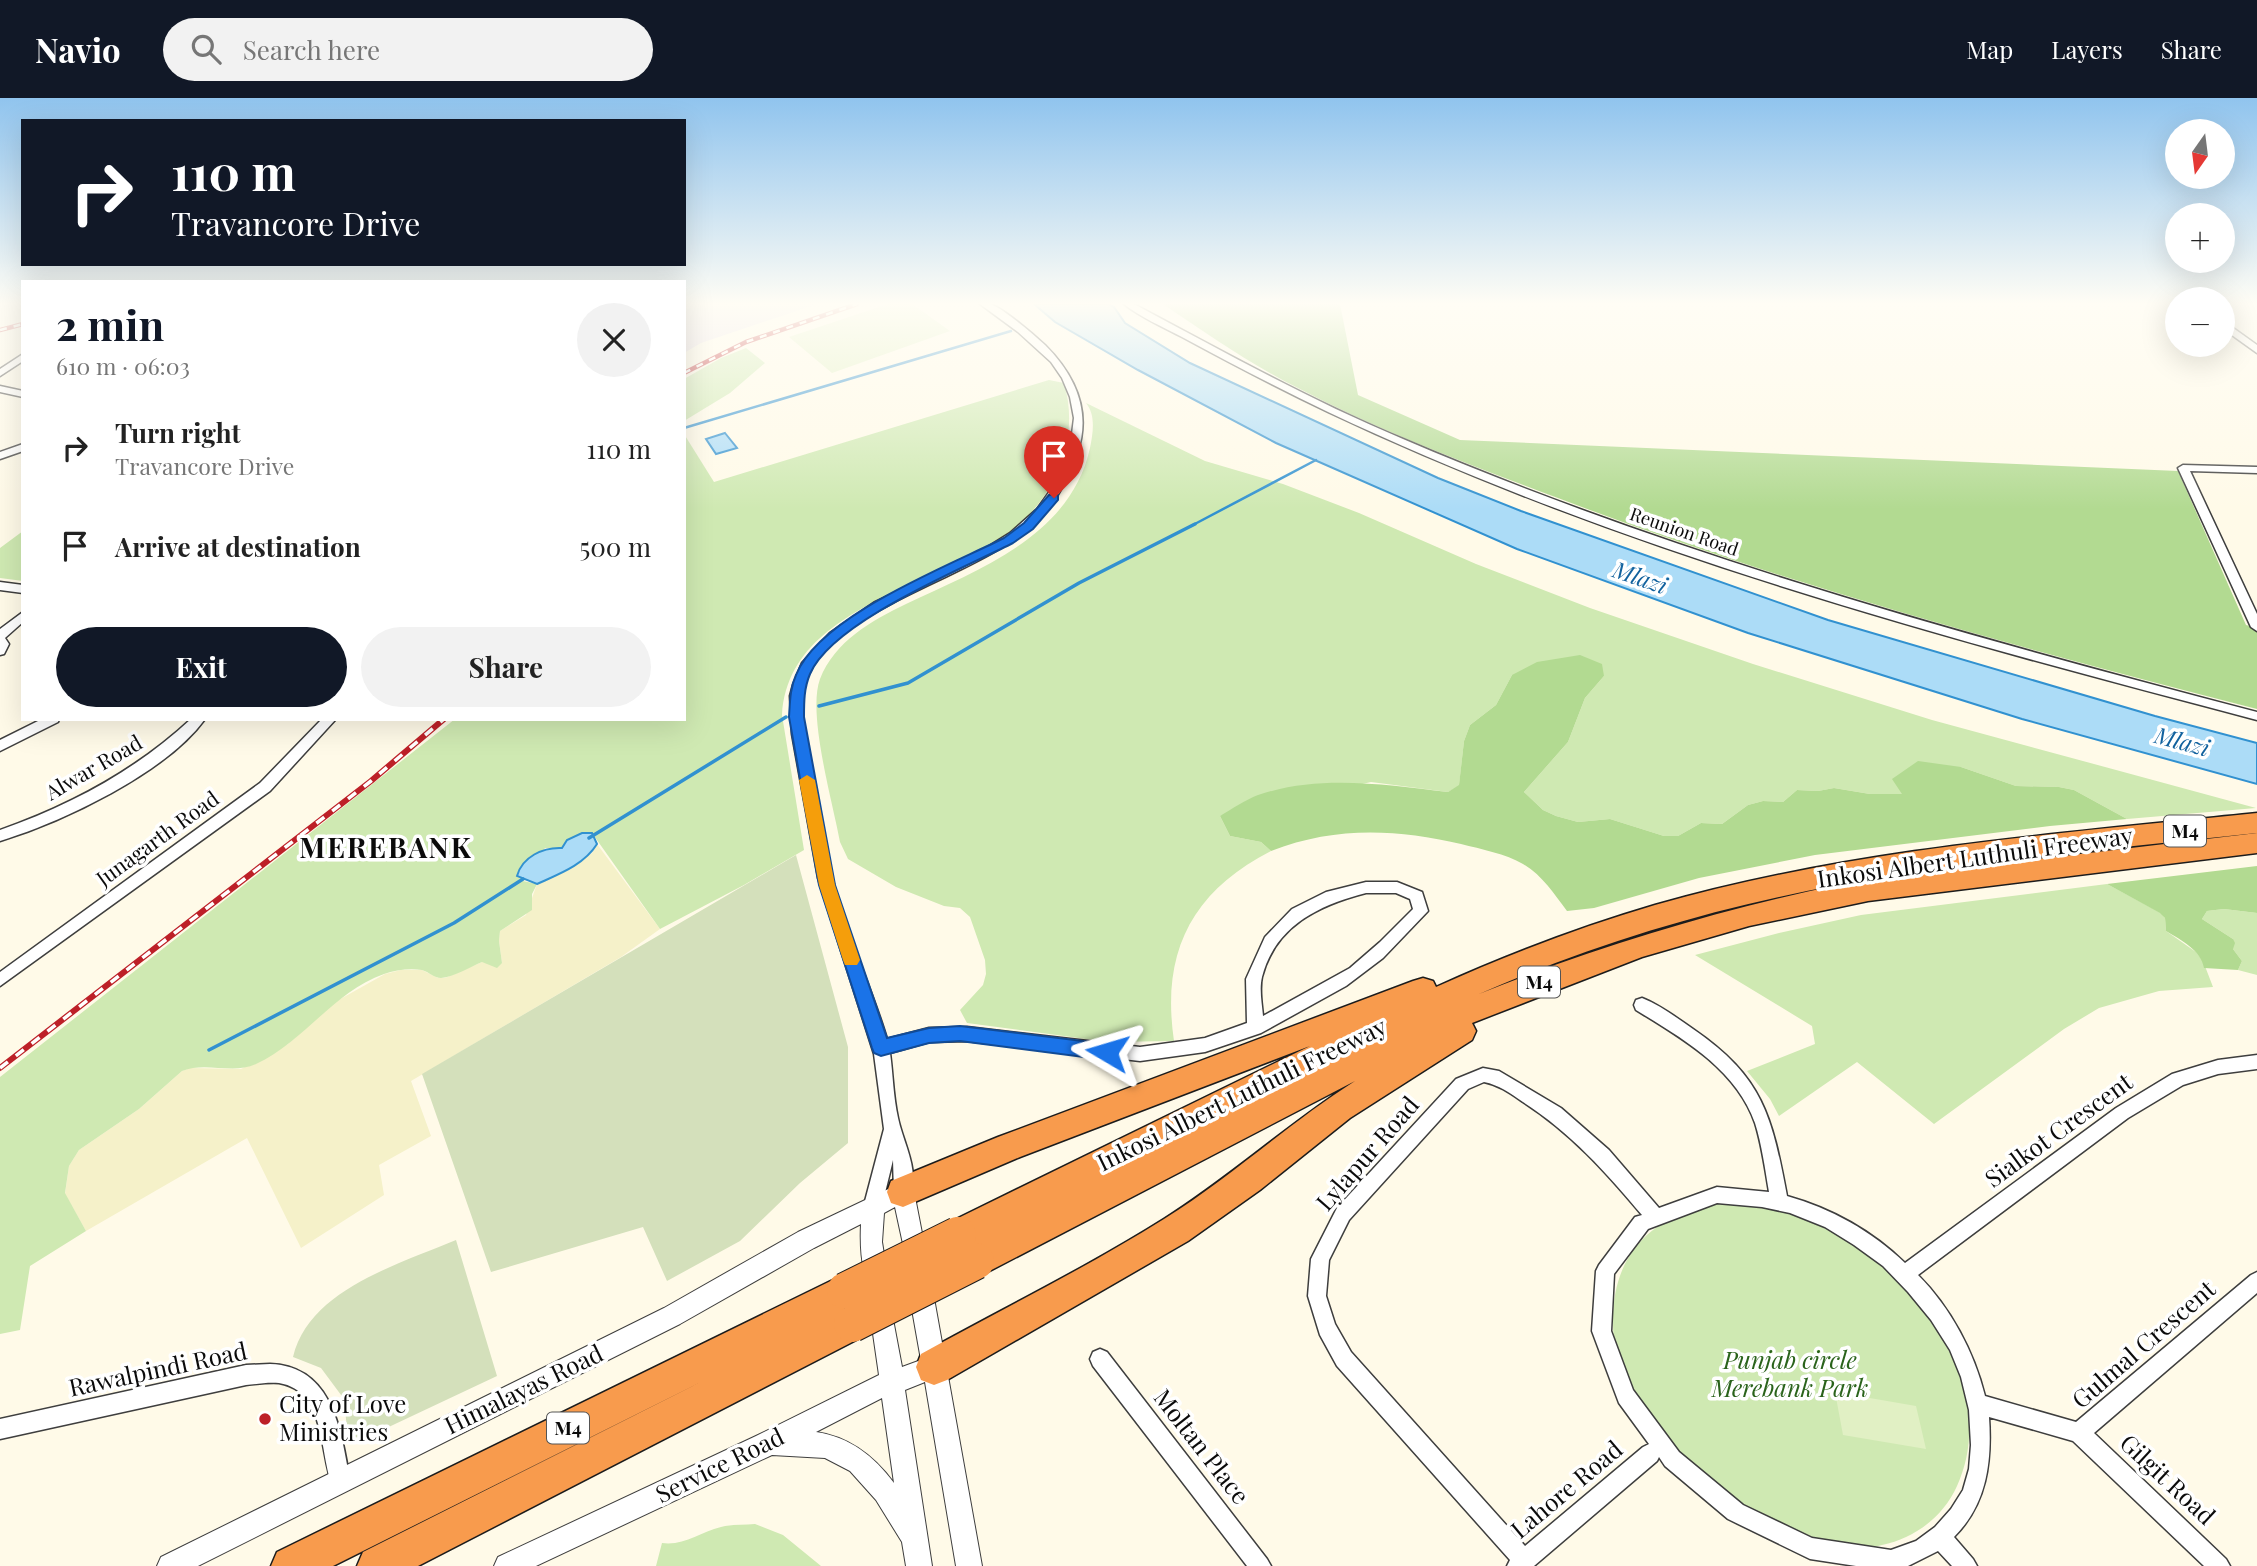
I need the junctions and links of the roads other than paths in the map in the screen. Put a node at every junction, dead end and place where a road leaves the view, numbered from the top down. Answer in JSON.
{"nodes":[{"id":1,"x":1063,"y":373,"type":"edge"},
{"id":2,"x":1255,"y":373,"type":"edge"},
{"id":3,"x":0,"y":389,"type":"edge"},
{"id":4,"x":21,"y":394,"type":"edge"},
{"id":5,"x":21,"y":448,"type":"edge"},
{"id":6,"x":0,"y":456,"type":"edge"},
{"id":7,"x":2257,"y":470,"type":"edge"},
{"id":8,"x":0,"y":586,"type":"edge"},
{"id":9,"x":21,"y":589,"type":"edge"},
{"id":10,"x":21,"y":618,"type":"edge"},
{"id":11,"x":2257,"y":627,"type":"edge"},
{"id":12,"x":0,"y":637,"type":"edge"},
{"id":13,"x":0,"y":651,"type":"edge"},
{"id":14,"x":2257,"y":716,"type":"edge"},
{"id":15,"x":48,"y":721,"type":"edge"},
{"id":16,"x":197,"y":721,"type":"edge"},
{"id":17,"x":328,"y":721,"type":"edge"},
{"id":18,"x":0,"y":746,"type":"edge"},
{"id":19,"x":2257,"y":823,"type":"edge"},
{"id":20,"x":0,"y":836,"type":"edge"},
{"id":21,"x":2257,"y":843,"type":"edge"},
{"id":22,"x":1594,"y":936,"type":"junction"},
{"id":23,"x":0,"y":980,"type":"edge"},
{"id":24,"x":1533,"y":985,"type":"junction"},
{"id":25,"x":1642,"y":1006,"type":"dead end"},
{"id":26,"x":1255,"y":1028,"type":"junction"},
{"id":27,"x":881,"y":1048,"type":"junction"},
{"id":28,"x":2257,"y":1062,"type":"edge"},
{"id":29,"x":892,"y":1129,"type":"junction"},
{"id":30,"x":903,"y":1192,"type":"junction"},
{"id":31,"x":1779,"y":1201,"type":"junction"},
{"id":32,"x":873,"y":1205,"type":"junction"},
{"id":33,"x":1654,"y":1216,"type":"junction"},
{"id":34,"x":967,"y":1248,"type":"junction"},
{"id":35,"x":1904,"y":1274,"type":"junction"},
{"id":36,"x":2257,"y":1281,"type":"edge"},
{"id":37,"x":848,"y":1308,"type":"junction"},
{"id":38,"x":1100,"y":1359,"type":"dead end"},
{"id":39,"x":934,"y":1367,"type":"junction"},
{"id":40,"x":891,"y":1382,"type":"junction"},
{"id":41,"x":1978,"y":1404,"type":"junction"},
{"id":42,"x":0,"y":1429,"type":"edge"},
{"id":43,"x":2079,"y":1433,"type":"junction"},
{"id":44,"x":765,"y":1445,"type":"junction"},
{"id":45,"x":1650,"y":1454,"type":"junction"},
{"id":46,"x":340,"y":1480,"type":"junction"},
{"id":47,"x":1940,"y":1537,"type":"junction"},
{"id":48,"x":917,"y":1555,"type":"edge"},
{"id":49,"x":1521,"y":1563,"type":"edge"},
{"id":50,"x":1804,"y":1563,"type":"edge"},
{"id":51,"x":170,"y":1566,"type":"edge"},
{"id":52,"x":291,"y":1566,"type":"edge"},
{"id":53,"x":377,"y":1566,"type":"edge"},
{"id":54,"x":507,"y":1566,"type":"edge"},
{"id":55,"x":969,"y":1566,"type":"edge"},
{"id":56,"x":1260,"y":1566,"type":"edge"},
{"id":57,"x":1966,"y":1566,"type":"edge"},
{"id":58,"x":2218,"y":1566,"type":"edge"}],
"edges":[{"from":1,"to":27,"type":"street"},
{"from":2,"to":14,"type":"street","name":"Reunion Road"},
{"from":3,"to":4,"type":"street"},
{"from":5,"to":6,"type":"street"},
{"from":7,"to":11,"type":"street"},
{"from":8,"to":9,"type":"street"},
{"from":10,"to":12,"type":"street"},
{"from":12,"to":13,"type":"street"},
{"from":15,"to":18,"type":"street"},
{"from":16,"to":20,"type":"street","name":"Alwar Road"},
{"from":17,"to":23,"type":"street","name":"Junagarth Road"},
{"from":19,"to":22,"type":"highway","name":"Inkosi Albert Luthuli Freeway","number":"M4"},
{"from":21,"to":24,"type":"highway","name":"Inkosi Albert Luthuli Freeway","number":"M4"},
{"from":22,"to":30,"type":"highway"},
{"from":22,"to":34,"type":"highway","name":"Inkosi Albert Luthuli Freeway","number":"M4"},
{"from":24,"to":34,"type":"highway","name":"Inkosi Albert Luthuli Freeway","number":"M4"},
{"from":24,"to":39,"type":"highway"},
{"from":25,"to":31,"type":"street"},
{"from":26,"to":26,"type":"street"},
{"from":26,"to":27,"type":"street"},
{"from":27,"to":29,"type":"street"},
{"from":28,"to":35,"type":"street","name":"Sialkot Crescent"},
{"from":29,"to":30,"type":"street"},
{"from":29,"to":32,"type":"street"},
{"from":30,"to":32,"type":"street","name":"Himalayas Road"},
{"from":30,"to":39,"type":"street"},
{"from":31,"to":33,"type":"street"},
{"from":31,"to":35,"type":"street"},
{"from":32,"to":40,"type":"street"},
{"from":32,"to":46,"type":"street","name":"Himalayas Road"},
{"from":33,"to":45,"type":"street"},
{"from":33,"to":49,"type":"street","name":"Lylapur Road"},
{"from":34,"to":37,"type":"highway","name":"Inkosi Albert Luthuli Freeway","number":"M4","bridge":true},
{"from":35,"to":41,"type":"street"},
{"from":36,"to":43,"type":"street","name":"Gulmal Crescent"},
{"from":37,"to":52,"type":"highway","name":"Inkosi Albert Luthuli Freeway","number":"M4"},
{"from":37,"to":53,"type":"highway","name":"Inkosi Albert Luthuli Freeway","number":"M4"},
{"from":38,"to":56,"type":"street","name":"Moltan Place"},
{"from":39,"to":40,"type":"street","name":"Service Road"},
{"from":39,"to":55,"type":"street"},
{"from":40,"to":44,"type":"street","name":"Service Road"},
{"from":40,"to":48,"type":"street"},
{"from":41,"to":43,"type":"street","name":"Gulmal Crescent"},
{"from":41,"to":47,"type":"street"},
{"from":42,"to":46,"type":"street","name":"Rawalpindi Road"},
{"from":43,"to":58,"type":"street","name":"Gilgit Road"},
{"from":44,"to":48,"type":"street"},
{"from":44,"to":54,"type":"street","name":"Service Road"},
{"from":45,"to":49,"type":"street","name":"Lahore Road"},
{"from":45,"to":50,"type":"street"},
{"from":46,"to":51,"type":"street","name":"Himalayas Road"},
{"from":47,"to":50,"type":"street"},
{"from":47,"to":57,"type":"street"}]}
